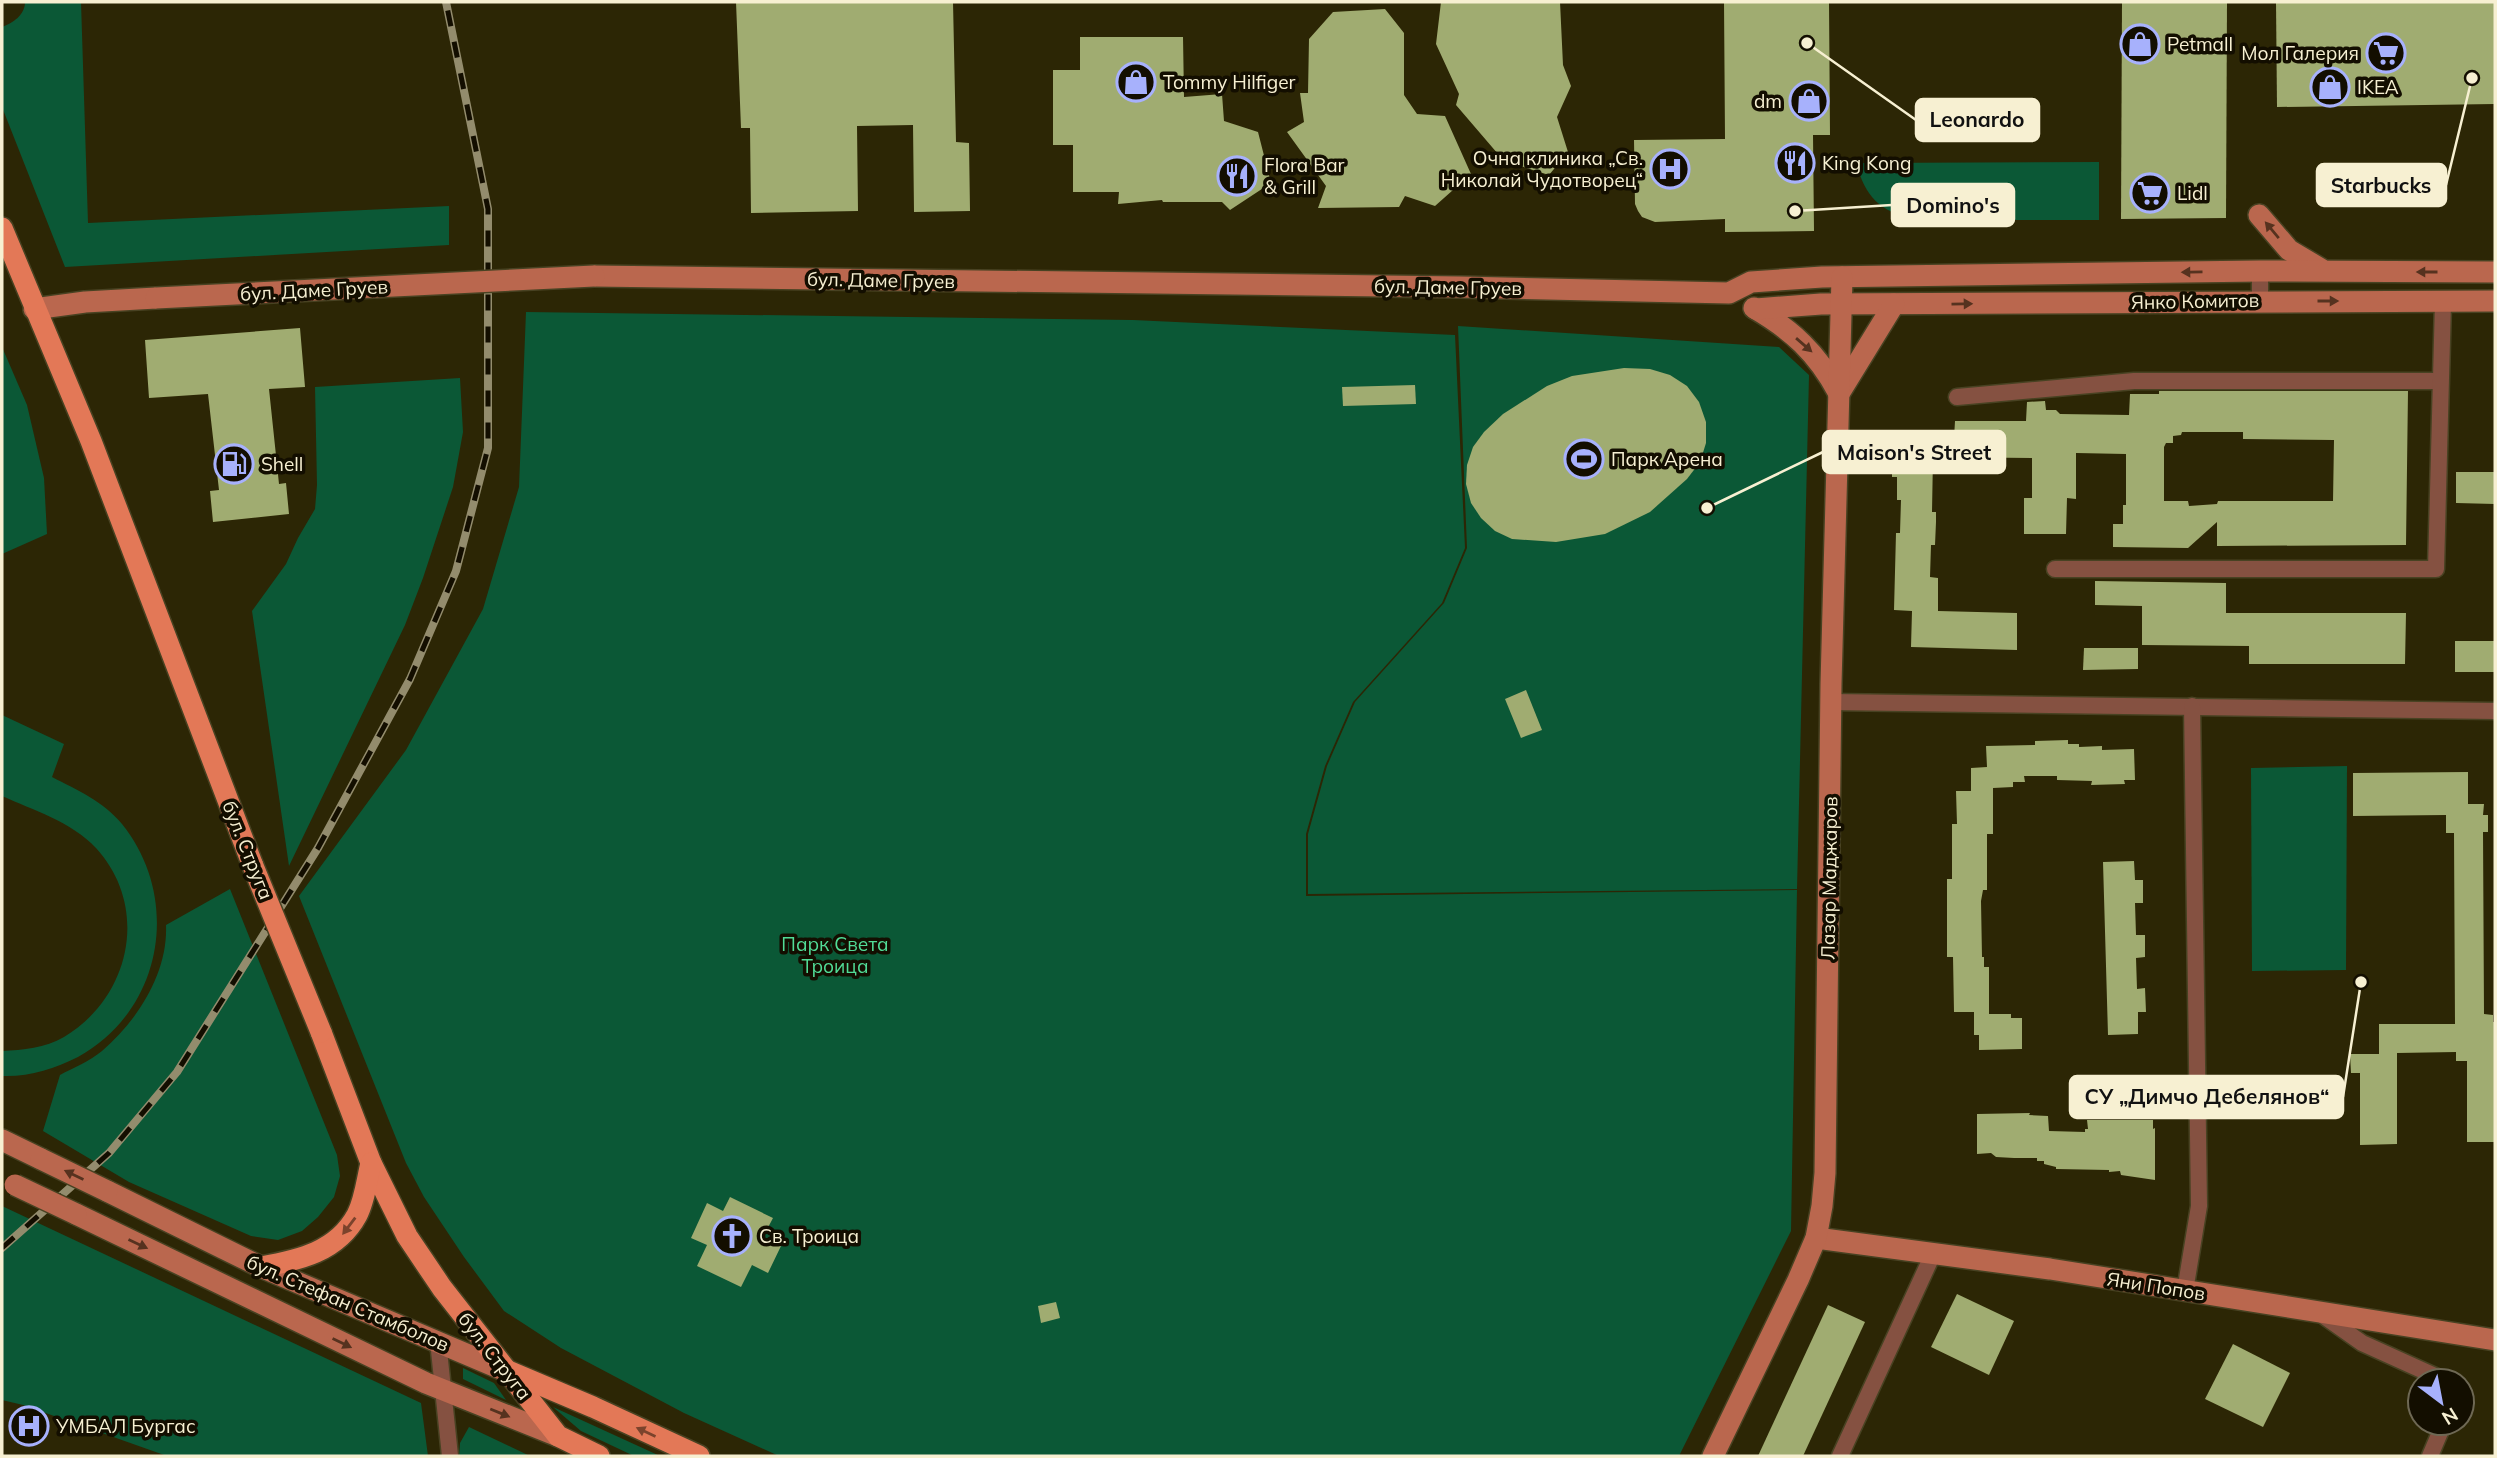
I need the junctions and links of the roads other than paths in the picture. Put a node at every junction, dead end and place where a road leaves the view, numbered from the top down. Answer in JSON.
{"nodes":[{"id":1,"x":2259,"y":215,"type":"dead end"},
{"id":2,"x":2,"y":228,"type":"edge"},
{"id":3,"x":2260,"y":271,"type":"junction"},
{"id":4,"x":2326,"y":272,"type":"junction"},
{"id":5,"x":2495,"y":272,"type":"edge"},
{"id":6,"x":1947,"y":276,"type":"joint"},
{"id":7,"x":1842,"y":277,"type":"junction"},
{"id":8,"x":1729,"y":293,"type":"junction"},
{"id":9,"x":2260,"y":301,"type":"junction"},
{"id":10,"x":2495,"y":301,"type":"edge"},
{"id":11,"x":2443,"y":302,"type":"junction"},
{"id":12,"x":1840,"y":304,"type":"junction"},
{"id":13,"x":1894,"y":304,"type":"junction"},
{"id":14,"x":34,"y":309,"type":"junction"},
{"id":15,"x":1756,"y":309,"type":"junction"},
{"id":16,"x":2440,"y":381,"type":"junction"},
{"id":17,"x":1839,"y":394,"type":"junction"},
{"id":18,"x":1957,"y":397,"type":"dead end"},
{"id":19,"x":2055,"y":569,"type":"dead end"},
{"id":20,"x":1831,"y":702,"type":"junction"},
{"id":21,"x":2192,"y":706,"type":"junction"},
{"id":22,"x":2495,"y":711,"type":"edge"},
{"id":23,"x":2,"y":1140,"type":"edge"},
{"id":24,"x":371,"y":1163,"type":"junction"},
{"id":25,"x":8,"y":1182,"type":"edge"},
{"id":26,"x":1816,"y":1238,"type":"junction"},
{"id":27,"x":1933,"y":1254,"type":"junction"},
{"id":28,"x":261,"y":1267,"type":"junction"},
{"id":29,"x":2185,"y":1291,"type":"junction"},
{"id":30,"x":2317,"y":1311,"type":"junction"},
{"id":31,"x":2495,"y":1340,"type":"edge"},
{"id":32,"x":438,"y":1342,"type":"junction"},
{"id":33,"x":2415,"y":1367,"type":"edge"},
{"id":34,"x":506,"y":1371,"type":"junction"},
{"id":35,"x":442,"y":1390,"type":"junction"},
{"id":36,"x":558,"y":1436,"type":"junction"},
{"id":37,"x":2438,"y":1437,"type":"edge"},
{"id":38,"x":450,"y":1456,"type":"edge"},
{"id":39,"x":599,"y":1456,"type":"edge"},
{"id":40,"x":699,"y":1456,"type":"edge"},
{"id":41,"x":1713,"y":1456,"type":"edge"},
{"id":42,"x":1839,"y":1456,"type":"edge"},
{"id":43,"x":2430,"y":1456,"type":"edge"}],
"edges":[{"from":4,"to":1,"type":"main road","one_way":true},
{"from":2,"to":14,"type":"main road","name":"бул. Струга"},
{"from":3,"to":4,"type":"main road","name":"Янко Комитов"},
{"from":3,"to":6,"type":"main road","name":"Янко Комитов","one_way":true},
{"from":3,"to":9,"type":"street"},
{"from":5,"to":4,"type":"main road","name":"Янко Комитов","one_way":true},
{"from":6,"to":7,"type":"main road","name":"бул. Даме Груев"},
{"from":7,"to":8,"type":"main road","name":"бул. Даме Груев"},
{"from":7,"to":12,"type":"main road","name":"Лазар Маджаров"},
{"from":8,"to":14,"type":"main road","name":"бул. Даме Груев","bridge":true},
{"from":8,"to":15,"type":"main road","name":"бул. Даме Груев"},
{"from":9,"to":11,"type":"main road","name":"Янко Комитов","one_way":true},
{"from":13,"to":9,"type":"main road","name":"Янко Комитов","one_way":true},
{"from":10,"to":11,"type":"main road","name":"Янко Комитов"},
{"from":11,"to":16,"type":"street"},
{"from":12,"to":13,"type":"main road"},
{"from":12,"to":15,"type":"main road"},
{"from":12,"to":17,"type":"main road","name":"Лазар Маджаров"},
{"from":13,"to":17,"type":"main road"},
{"from":14,"to":24,"type":"main road","name":"бул. Струга","bridge":true},
{"from":15,"to":17,"type":"main road","name":"бул. Даме Груев","one_way":true},
{"from":16,"to":18,"type":"street"},
{"from":16,"to":19,"type":"street"},
{"from":17,"to":20,"type":"main road","name":"Лазар Маджаров"},
{"from":20,"to":21,"type":"street"},
{"from":20,"to":26,"type":"main road","name":"Лазар Маджаров"},
{"from":21,"to":22,"type":"street"},
{"from":21,"to":29,"type":"street"},
{"from":28,"to":23,"type":"main road","name":"бул. Стефан Стамболов","one_way":true,"bridge":true},
{"from":24,"to":28,"type":"main road","one_way":true},
{"from":24,"to":34,"type":"main road","name":"бул. Струга"},
{"from":25,"to":35,"type":"main road","name":"бул. Стефан Стамболов","one_way":true,"bridge":true},
{"from":26,"to":27,"type":"main road","name":"Яни Попов"},
{"from":26,"to":41,"type":"main road","name":"Лазар Маджаров"},
{"from":27,"to":29,"type":"main road","name":"Яни Попов"},
{"from":27,"to":42,"type":"street"},
{"from":28,"to":32,"type":"main road","name":"бул. Стефан Стамболов"},
{"from":29,"to":30,"type":"main road","name":"Яни Попов"},
{"from":30,"to":31,"type":"main road","name":"Яни Попов"},
{"from":30,"to":33,"type":"street"},
{"from":32,"to":34,"type":"main road","name":"бул. Стефан Стамболов"},
{"from":32,"to":35,"type":"street"},
{"from":34,"to":36,"type":"main road","name":"бул. Струга"},
{"from":40,"to":34,"type":"main road","name":"бул. Стефан Стамболов","one_way":true},
{"from":35,"to":36,"type":"main road","name":"бул. Стефан Стамболов","one_way":true},
{"from":35,"to":38,"type":"street"},
{"from":36,"to":39,"type":"main road","name":"бул. Стефан Стамболов"},
{"from":37,"to":43,"type":"street"}]}
